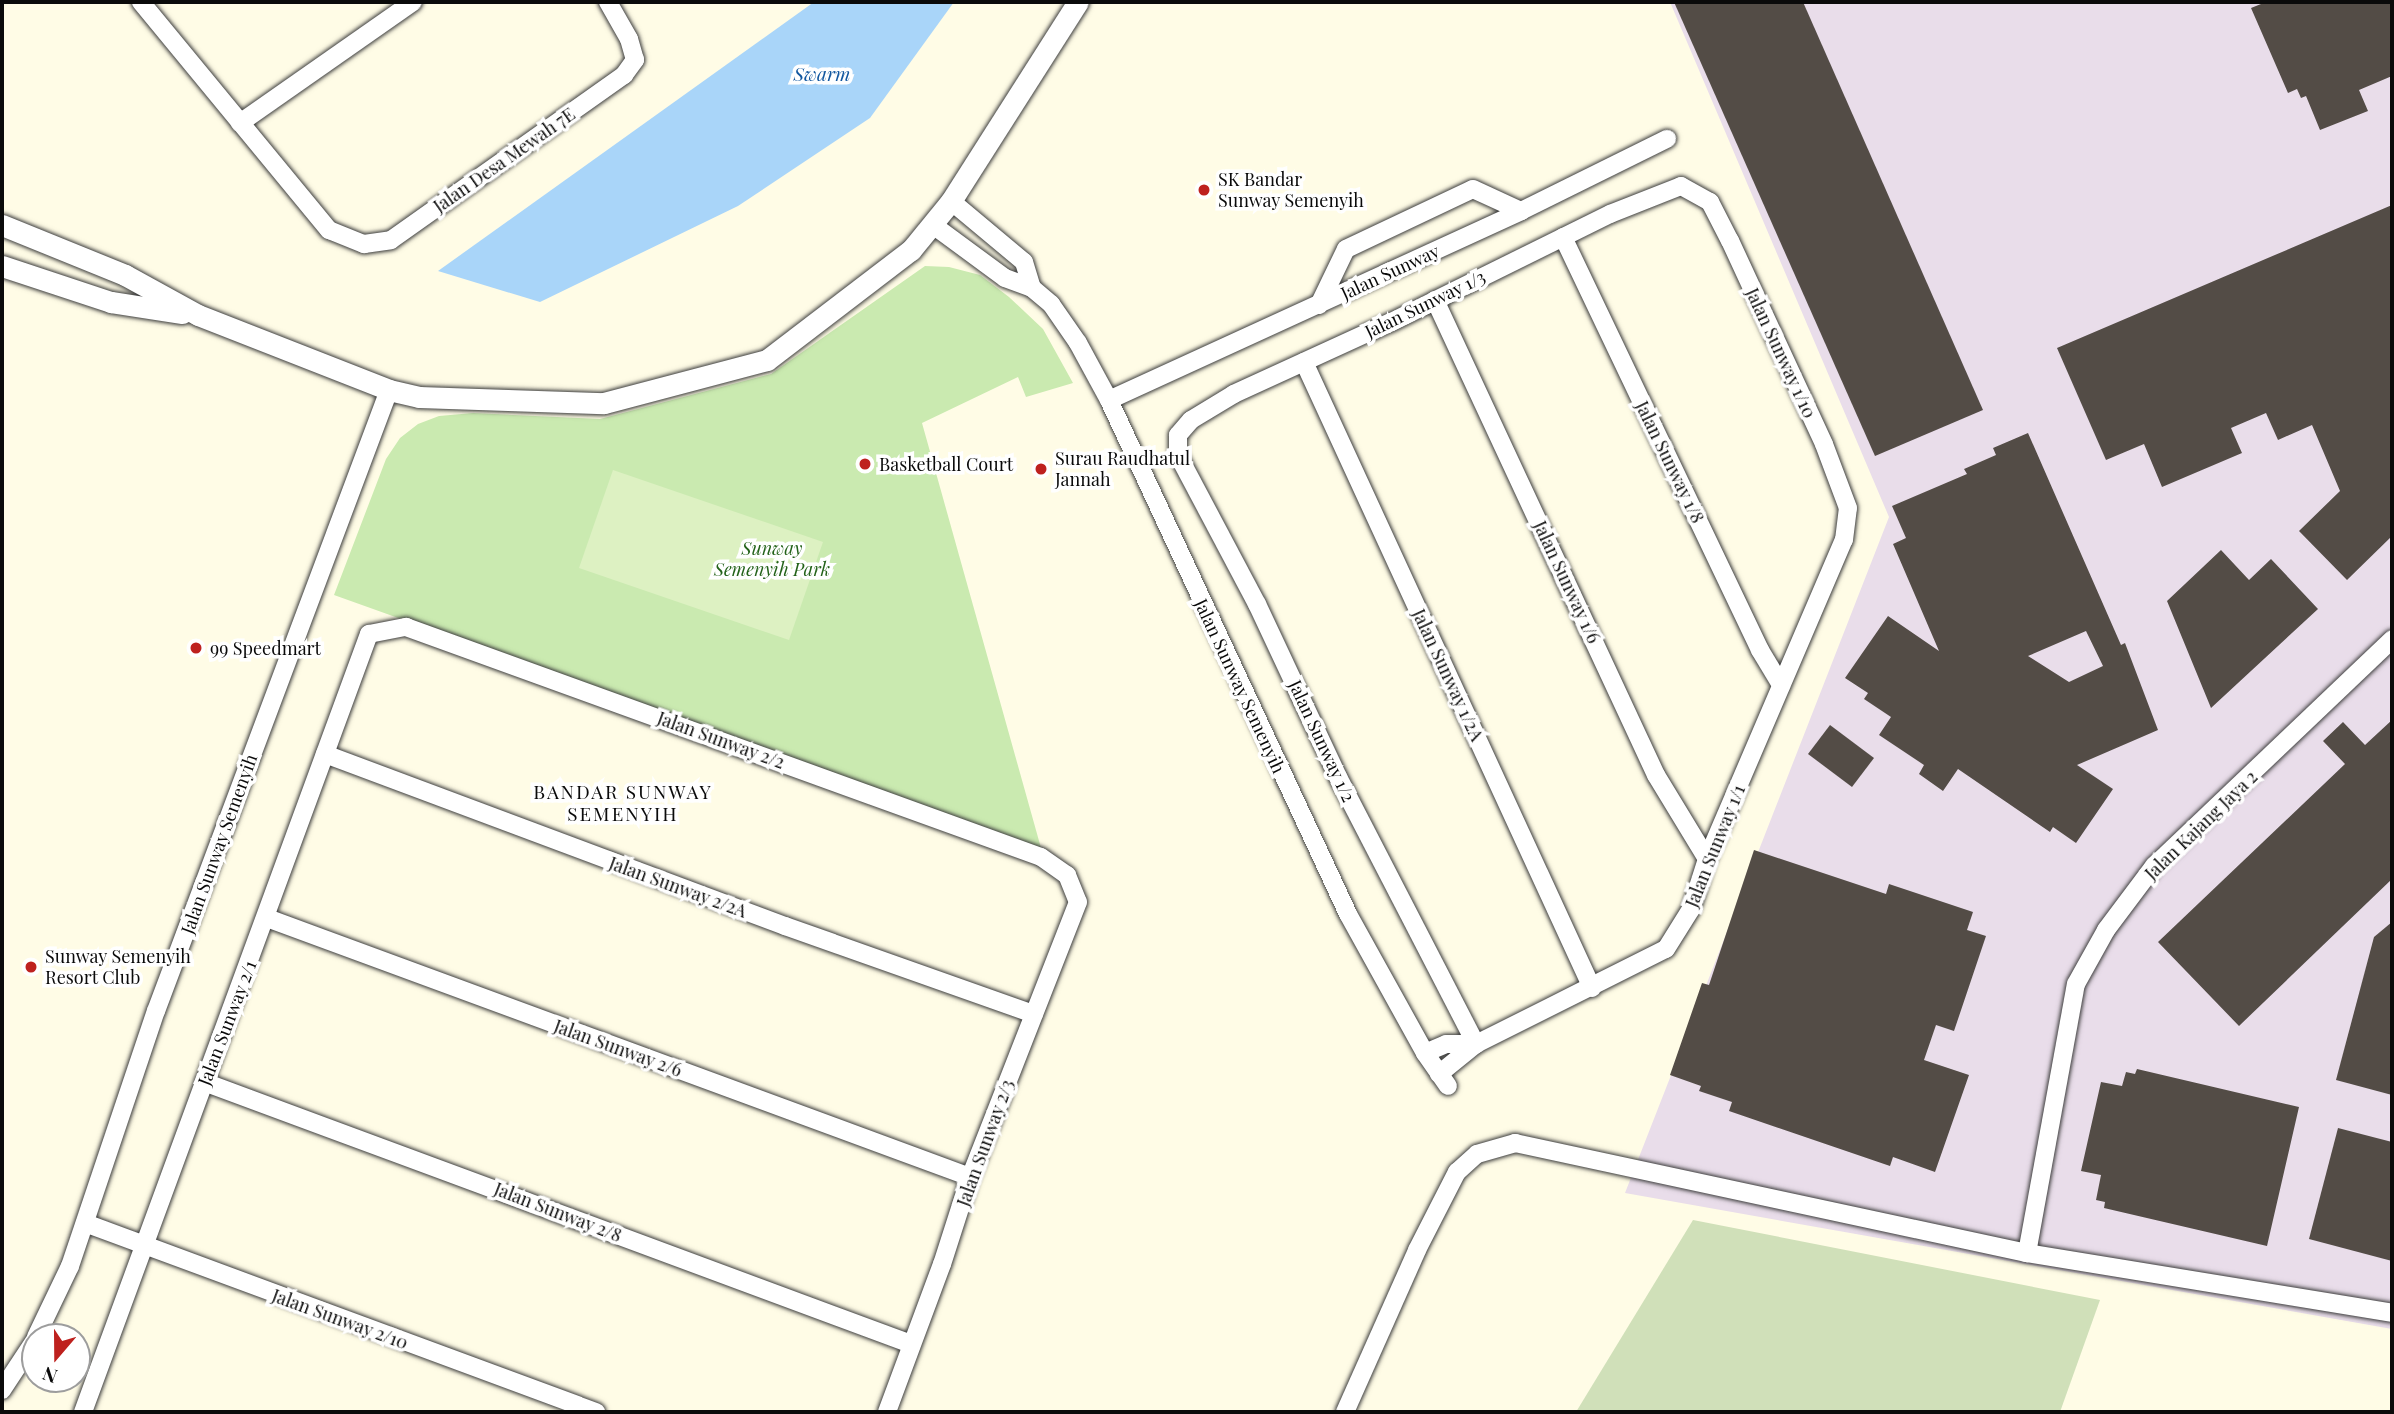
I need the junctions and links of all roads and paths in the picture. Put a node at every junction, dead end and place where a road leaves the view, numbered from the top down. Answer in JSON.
{"nodes":[{"id":1,"x":141,"y":2,"type":"edge"},
{"id":2,"x":413,"y":2,"type":"edge"},
{"id":3,"x":608,"y":2,"type":"edge"},
{"id":4,"x":1078,"y":2,"type":"edge"},
{"id":5,"x":240,"y":123,"type":"junction"},
{"id":6,"x":1668,"y":139,"type":"dead end"},
{"id":7,"x":1681,"y":186,"type":"joint"},
{"id":8,"x":951,"y":201,"type":"junction"},
{"id":9,"x":1521,"y":211,"type":"junction"},
{"id":10,"x":2,"y":225,"type":"edge"},
{"id":11,"x":933,"y":225,"type":"junction"},
{"id":12,"x":1563,"y":237,"type":"junction"},
{"id":13,"x":2,"y":266,"type":"edge"},
{"id":14,"x":1032,"y":288,"type":"junction"},
{"id":15,"x":1434,"y":300,"type":"junction"},
{"id":16,"x":1319,"y":305,"type":"junction"},
{"id":17,"x":198,"y":315,"type":"junction"},
{"id":18,"x":1304,"y":362,"type":"junction"},
{"id":19,"x":389,"y":390,"type":"junction"},
{"id":20,"x":1110,"y":400,"type":"junction"},
{"id":21,"x":1178,"y":435,"type":"joint"},
{"id":22,"x":1844,"y":540,"type":"joint"},
{"id":23,"x":369,"y":634,"type":"joint"},
{"id":24,"x":2392,"y":639,"type":"edge"},
{"id":25,"x":1782,"y":685,"type":"junction"},
{"id":26,"x":325,"y":754,"type":"junction"},
{"id":27,"x":1707,"y":859,"type":"junction"},
{"id":28,"x":1066,"y":875,"type":"joint"},
{"id":29,"x":267,"y":918,"type":"junction"},
{"id":30,"x":1592,"y":988,"type":"junction"},
{"id":31,"x":1034,"y":1014,"type":"junction"},
{"id":32,"x":1476,"y":1044,"type":"junction"},
{"id":33,"x":1425,"y":1053,"type":"junction"},
{"id":34,"x":1443,"y":1080,"type":"joint"},
{"id":35,"x":204,"y":1082,"type":"junction"},
{"id":36,"x":970,"y":1177,"type":"junction"},
{"id":37,"x":85,"y":1223,"type":"junction"},
{"id":38,"x":143,"y":1245,"type":"junction"},
{"id":39,"x":2027,"y":1253,"type":"junction"},
{"id":40,"x":2392,"y":1313,"type":"edge"},
{"id":41,"x":43,"y":1323,"type":"edge"},
{"id":42,"x":911,"y":1345,"type":"junction"},
{"id":43,"x":21,"y":1361,"type":"edge"},
{"id":44,"x":2,"y":1390,"type":"edge"},
{"id":45,"x":87,"y":1411,"type":"edge"},
{"id":46,"x":596,"y":1412,"type":"edge"},
{"id":47,"x":887,"y":1412,"type":"edge"},
{"id":48,"x":1345,"y":1412,"type":"edge"}],
"edges":[{"from":1,"to":5,"type":"street"},
{"from":2,"to":5,"type":"street"},
{"from":3,"to":5,"type":"street","name":"Jalan Desa Mewah 7E"},
{"from":4,"to":8,"type":"street"},
{"from":6,"to":9,"type":"street","name":"Jalan Sunway"},
{"from":7,"to":12,"type":"street","name":"Jalan Sunway 1/3"},
{"from":7,"to":22,"type":"street","name":"Jalan Sunway 1/10"},
{"from":8,"to":11,"type":"street"},
{"from":8,"to":14,"type":"street","name":"Jalan Sunway Semenyih"},
{"from":9,"to":16,"type":"street","name":"Jalan Sunway"},
{"from":9,"to":16,"type":"street"},
{"from":10,"to":17,"type":"street"},
{"from":11,"to":14,"type":"street","name":"Jalan Sunway Semenyih"},
{"from":11,"to":19,"type":"street"},
{"from":12,"to":15,"type":"street","name":"Jalan Sunway 1/3"},
{"from":12,"to":25,"type":"street","name":"Jalan Sunway 1/8"},
{"from":13,"to":17,"type":"street"},
{"from":14,"to":20,"type":"street","name":"Jalan Sunway Semenyih"},
{"from":15,"to":18,"type":"street","name":"Jalan Sunway 1/3"},
{"from":15,"to":27,"type":"street","name":"Jalan Sunway 1/6"},
{"from":16,"to":20,"type":"street","name":"Jalan Sunway"},
{"from":17,"to":19,"type":"street"},
{"from":18,"to":21,"type":"street","name":"Jalan Sunway 1/3"},
{"from":18,"to":30,"type":"street","name":"Jalan Sunway 1/2A"},
{"from":19,"to":37,"type":"street","name":"Jalan Sunway Semenyih"},
{"from":20,"to":33,"type":"street","name":"Jalan Sunway Semenyih"},
{"from":21,"to":32,"type":"street","name":"Jalan Sunway 1/2"},
{"from":22,"to":25,"type":"street","name":"Jalan Sunway 1/1"},
{"from":23,"to":26,"type":"street","name":"Jalan Sunway 2/1"},
{"from":23,"to":28,"type":"street","name":"Jalan Sunway 2/2"},
{"from":24,"to":39,"type":"street","name":"Jalan Kajang Jaya 2"},
{"from":25,"to":27,"type":"street","name":"Jalan Sunway 1/1"},
{"from":26,"to":29,"type":"street","name":"Jalan Sunway 2/1"},
{"from":26,"to":31,"type":"street","name":"Jalan Sunway 2/2A"},
{"from":27,"to":30,"type":"street","name":"Jalan Sunway 1/1"},
{"from":28,"to":31,"type":"street","name":"Jalan Sunway 2/3"},
{"from":29,"to":35,"type":"street","name":"Jalan Sunway 2/1"},
{"from":29,"to":36,"type":"street","name":"Jalan Sunway 2/6"},
{"from":30,"to":32,"type":"street","name":"Jalan Sunway 1/1"},
{"from":31,"to":36,"type":"street","name":"Jalan Sunway 2/3"},
{"from":32,"to":33,"type":"street"},
{"from":32,"to":34,"type":"street","name":"Jalan Sunway 1/1"},
{"from":33,"to":34,"type":"street","name":"Jalan Sunway Semenyih"},
{"from":35,"to":38,"type":"street","name":"Jalan Sunway 2/1"},
{"from":35,"to":42,"type":"street","name":"Jalan Sunway 2/8"},
{"from":36,"to":42,"type":"street","name":"Jalan Sunway 2/3"},
{"from":37,"to":38,"type":"street","name":"Jalan Sunway 2/10"},
{"from":37,"to":41,"type":"street","name":"Jalan Sunway Semenyih"},
{"from":38,"to":45,"type":"street","name":"Jalan Sunway 2/1"},
{"from":38,"to":46,"type":"street","name":"Jalan Sunway 2/10"},
{"from":39,"to":40,"type":"street"},
{"from":39,"to":48,"type":"street"},
{"from":42,"to":47,"type":"street","name":"Jalan Sunway 2/3"},
{"from":43,"to":44,"type":"street","name":"Jalan Sunway Semenyih"}]}
